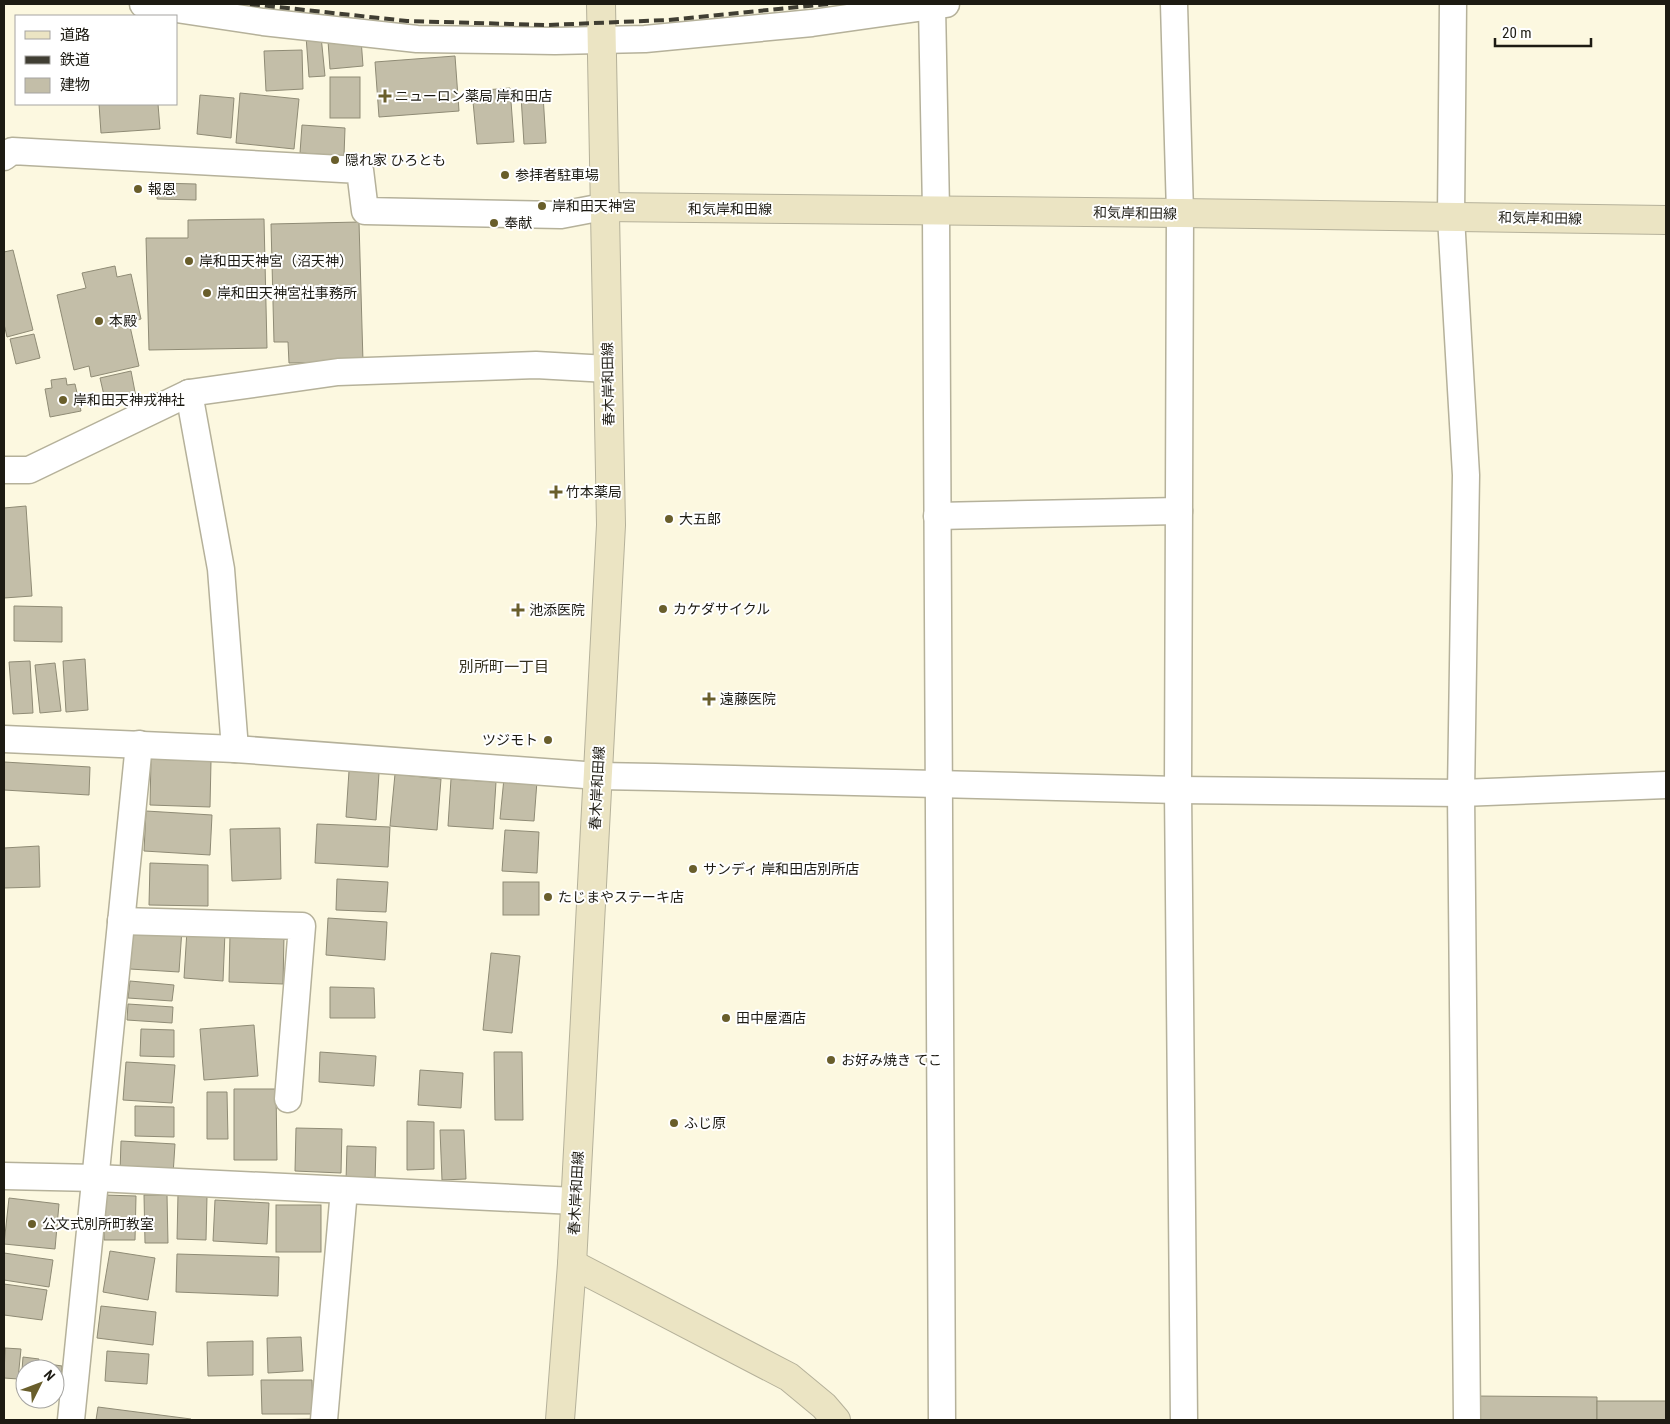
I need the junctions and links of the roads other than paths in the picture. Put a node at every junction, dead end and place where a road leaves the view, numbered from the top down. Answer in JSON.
{"nodes":[{"id":1,"x":143,"y":4,"type":"edge"},
{"id":2,"x":601,"y":4,"type":"edge"},
{"id":3,"x":1174,"y":4,"type":"edge"},
{"id":4,"x":1453,"y":4,"type":"edge"},
{"id":5,"x":939,"y":5,"type":"edge"},
{"id":6,"x":601,"y":40,"type":"junction"},
{"id":7,"x":4,"y":157,"type":"edge"},
{"id":8,"x":604,"y":208,"type":"junction"},
{"id":9,"x":936,"y":210,"type":"junction"},
{"id":10,"x":1180,"y":213,"type":"junction"},
{"id":11,"x":1451,"y":217,"type":"junction"},
{"id":12,"x":1666,"y":220,"type":"edge"},
{"id":13,"x":608,"y":369,"type":"junction"},
{"id":14,"x":189,"y":392,"type":"junction"},
{"id":15,"x":4,"y":470,"type":"edge"},
{"id":16,"x":1179,"y":511,"type":"junction"},
{"id":17,"x":936,"y":516,"type":"junction"},
{"id":18,"x":4,"y":740,"type":"edge"},
{"id":19,"x":139,"y":744,"type":"junction"},
{"id":20,"x":235,"y":749,"type":"junction"},
{"id":21,"x":598,"y":776,"type":"junction"},
{"id":22,"x":1666,"y":784,"type":"edge"},
{"id":23,"x":938,"y":785,"type":"junction"},
{"id":24,"x":1178,"y":790,"type":"junction"},
{"id":25,"x":1461,"y":792,"type":"junction"},
{"id":26,"x":121,"y":921,"type":"junction"},
{"id":27,"x":288,"y":1099,"type":"dead end"},
{"id":28,"x":4,"y":1176,"type":"edge"},
{"id":29,"x":96,"y":1178,"type":"junction"},
{"id":30,"x":344,"y":1190,"type":"junction"},
{"id":31,"x":575,"y":1201,"type":"junction"},
{"id":32,"x":572,"y":1264,"type":"junction"},
{"id":33,"x":71,"y":1420,"type":"edge"},
{"id":34,"x":324,"y":1420,"type":"edge"},
{"id":35,"x":560,"y":1420,"type":"edge"},
{"id":36,"x":836,"y":1420,"type":"edge"},
{"id":37,"x":942,"y":1420,"type":"edge"},
{"id":38,"x":1184,"y":1420,"type":"edge"},
{"id":39,"x":1467,"y":1420,"type":"edge"}],
"edges":[{"from":1,"to":6,"type":"street"},
{"from":2,"to":6,"type":"main road","name":"春木岸和田線"},
{"from":3,"to":10,"type":"street"},
{"from":4,"to":11,"type":"street"},
{"from":5,"to":6,"type":"street"},
{"from":5,"to":9,"type":"street"},
{"from":6,"to":8,"type":"main road","name":"春木岸和田線"},
{"from":7,"to":8,"type":"street"},
{"from":8,"to":9,"type":"main road","name":"和気岸和田線"},
{"from":8,"to":13,"type":"main road","name":"春木岸和田線"},
{"from":9,"to":10,"type":"main road","name":"和気岸和田線"},
{"from":9,"to":17,"type":"street"},
{"from":10,"to":11,"type":"main road","name":"和気岸和田線"},
{"from":10,"to":16,"type":"street"},
{"from":11,"to":12,"type":"main road","name":"和気岸和田線"},
{"from":11,"to":25,"type":"street"},
{"from":13,"to":14,"type":"street"},
{"from":13,"to":21,"type":"main road","name":"春木岸和田線"},
{"from":14,"to":15,"type":"street"},
{"from":14,"to":20,"type":"street"},
{"from":16,"to":17,"type":"street"},
{"from":16,"to":24,"type":"street"},
{"from":17,"to":23,"type":"street"},
{"from":18,"to":19,"type":"street"},
{"from":19,"to":20,"type":"street"},
{"from":19,"to":26,"type":"street"},
{"from":20,"to":21,"type":"street"},
{"from":21,"to":23,"type":"street"},
{"from":21,"to":31,"type":"main road","name":"春木岸和田線"},
{"from":22,"to":25,"type":"street"},
{"from":23,"to":24,"type":"street"},
{"from":23,"to":37,"type":"street"},
{"from":24,"to":25,"type":"street"},
{"from":24,"to":38,"type":"street"},
{"from":25,"to":39,"type":"street"},
{"from":26,"to":27,"type":"street"},
{"from":26,"to":29,"type":"street"},
{"from":28,"to":29,"type":"street"},
{"from":29,"to":30,"type":"street"},
{"from":29,"to":33,"type":"street"},
{"from":30,"to":31,"type":"street"},
{"from":30,"to":34,"type":"street"},
{"from":31,"to":32,"type":"main road","name":"春木岸和田線"},
{"from":32,"to":35,"type":"main road","name":"春木岸和田線"},
{"from":32,"to":36,"type":"main road"}]}
